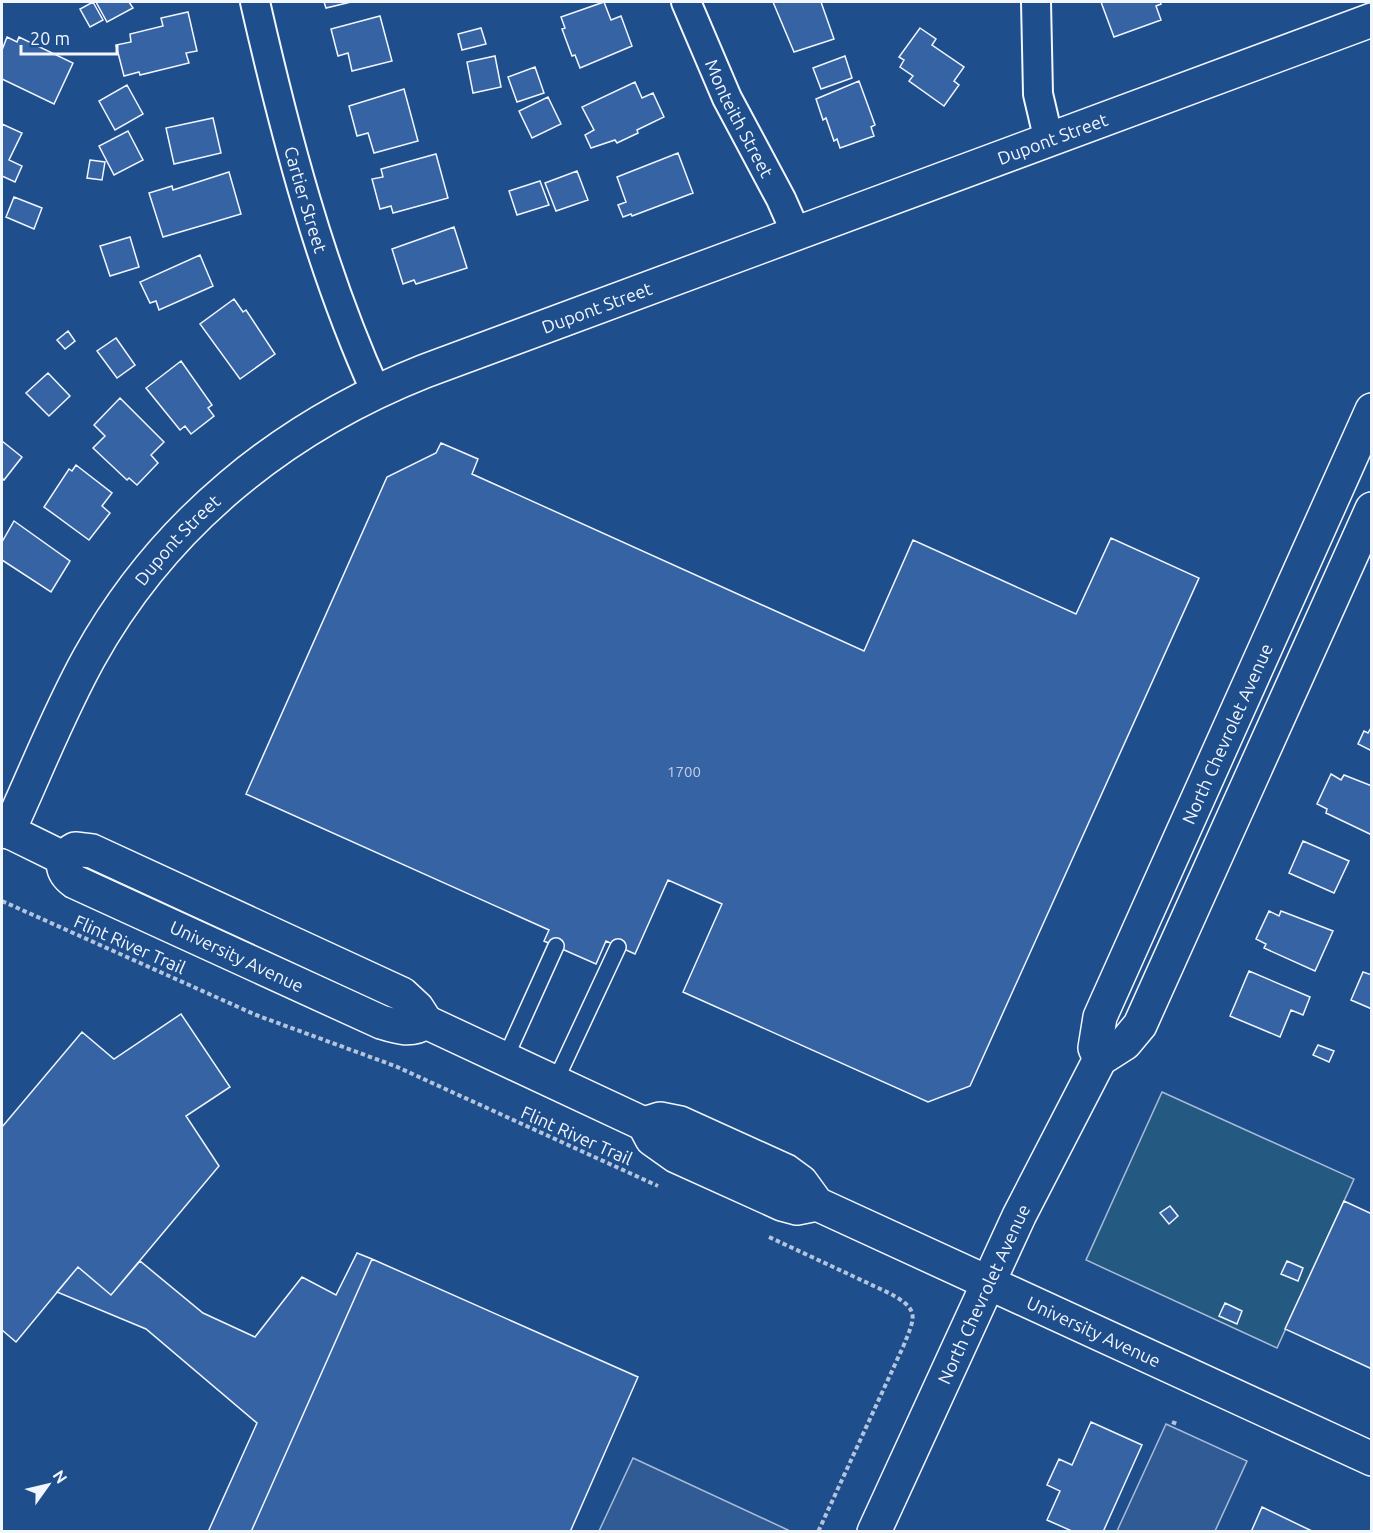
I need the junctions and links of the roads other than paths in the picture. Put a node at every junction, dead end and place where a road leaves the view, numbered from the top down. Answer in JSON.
{"nodes":[{"id":1,"x":255,"y":2,"type":"edge"},
{"id":2,"x":686,"y":2,"type":"edge"},
{"id":3,"x":1036,"y":2,"type":"edge"},
{"id":4,"x":1371,"y":20,"type":"edge"},
{"id":5,"x":1049,"y":141,"type":"junction"},
{"id":6,"x":796,"y":233,"type":"junction"},
{"id":7,"x":376,"y":392,"type":"junction"},
{"id":8,"x":1371,"y":410,"type":"edge"},
{"id":9,"x":1371,"y":509,"type":"edge"},
{"id":10,"x":1301,"y":569,"type":"junction"},
{"id":11,"x":1338,"y":586,"type":"junction"},
{"id":12,"x":4,"y":836,"type":"edge"},
{"id":13,"x":556,"y":946,"type":"dead end"},
{"id":14,"x":618,"y":946,"type":"dead end"},
{"id":15,"x":505,"y":1059,"type":"junction"},
{"id":16,"x":1100,"y":1059,"type":"junction"},
{"id":17,"x":555,"y":1082,"type":"junction"},
{"id":18,"x":988,"y":1282,"type":"junction"},
{"id":19,"x":1371,"y":1459,"type":"edge"},
{"id":20,"x":874,"y":1532,"type":"edge"}],
"edges":[{"from":1,"to":7,"type":"street","name":"Cartier Street"},
{"from":2,"to":6,"type":"street","name":"Monteith Street"},
{"from":3,"to":5,"type":"street"},
{"from":4,"to":5,"type":"street","name":"Dupont Street"},
{"from":5,"to":6,"type":"street","name":"Dupont Street"},
{"from":6,"to":7,"type":"street","name":"Dupont Street"},
{"from":7,"to":12,"type":"street","name":"Dupont Street"},
{"from":8,"to":10,"type":"street","name":"North Chevrolet Avenue"},
{"from":9,"to":11,"type":"street","name":"North Chevrolet Avenue"},
{"from":10,"to":11,"type":"street"},
{"from":10,"to":16,"type":"street","name":"North Chevrolet Avenue"},
{"from":11,"to":16,"type":"street","name":"North Chevrolet Avenue"},
{"from":12,"to":15,"type":"street","name":"University Avenue"},
{"from":13,"to":15,"type":"lane"},
{"from":14,"to":17,"type":"lane"},
{"from":15,"to":17,"type":"street","name":"University Avenue"},
{"from":16,"to":18,"type":"street","name":"North Chevrolet Avenue"},
{"from":17,"to":18,"type":"street","name":"University Avenue"},
{"from":18,"to":19,"type":"street","name":"University Avenue"},
{"from":18,"to":20,"type":"street","name":"North Chevrolet Avenue"}]}
